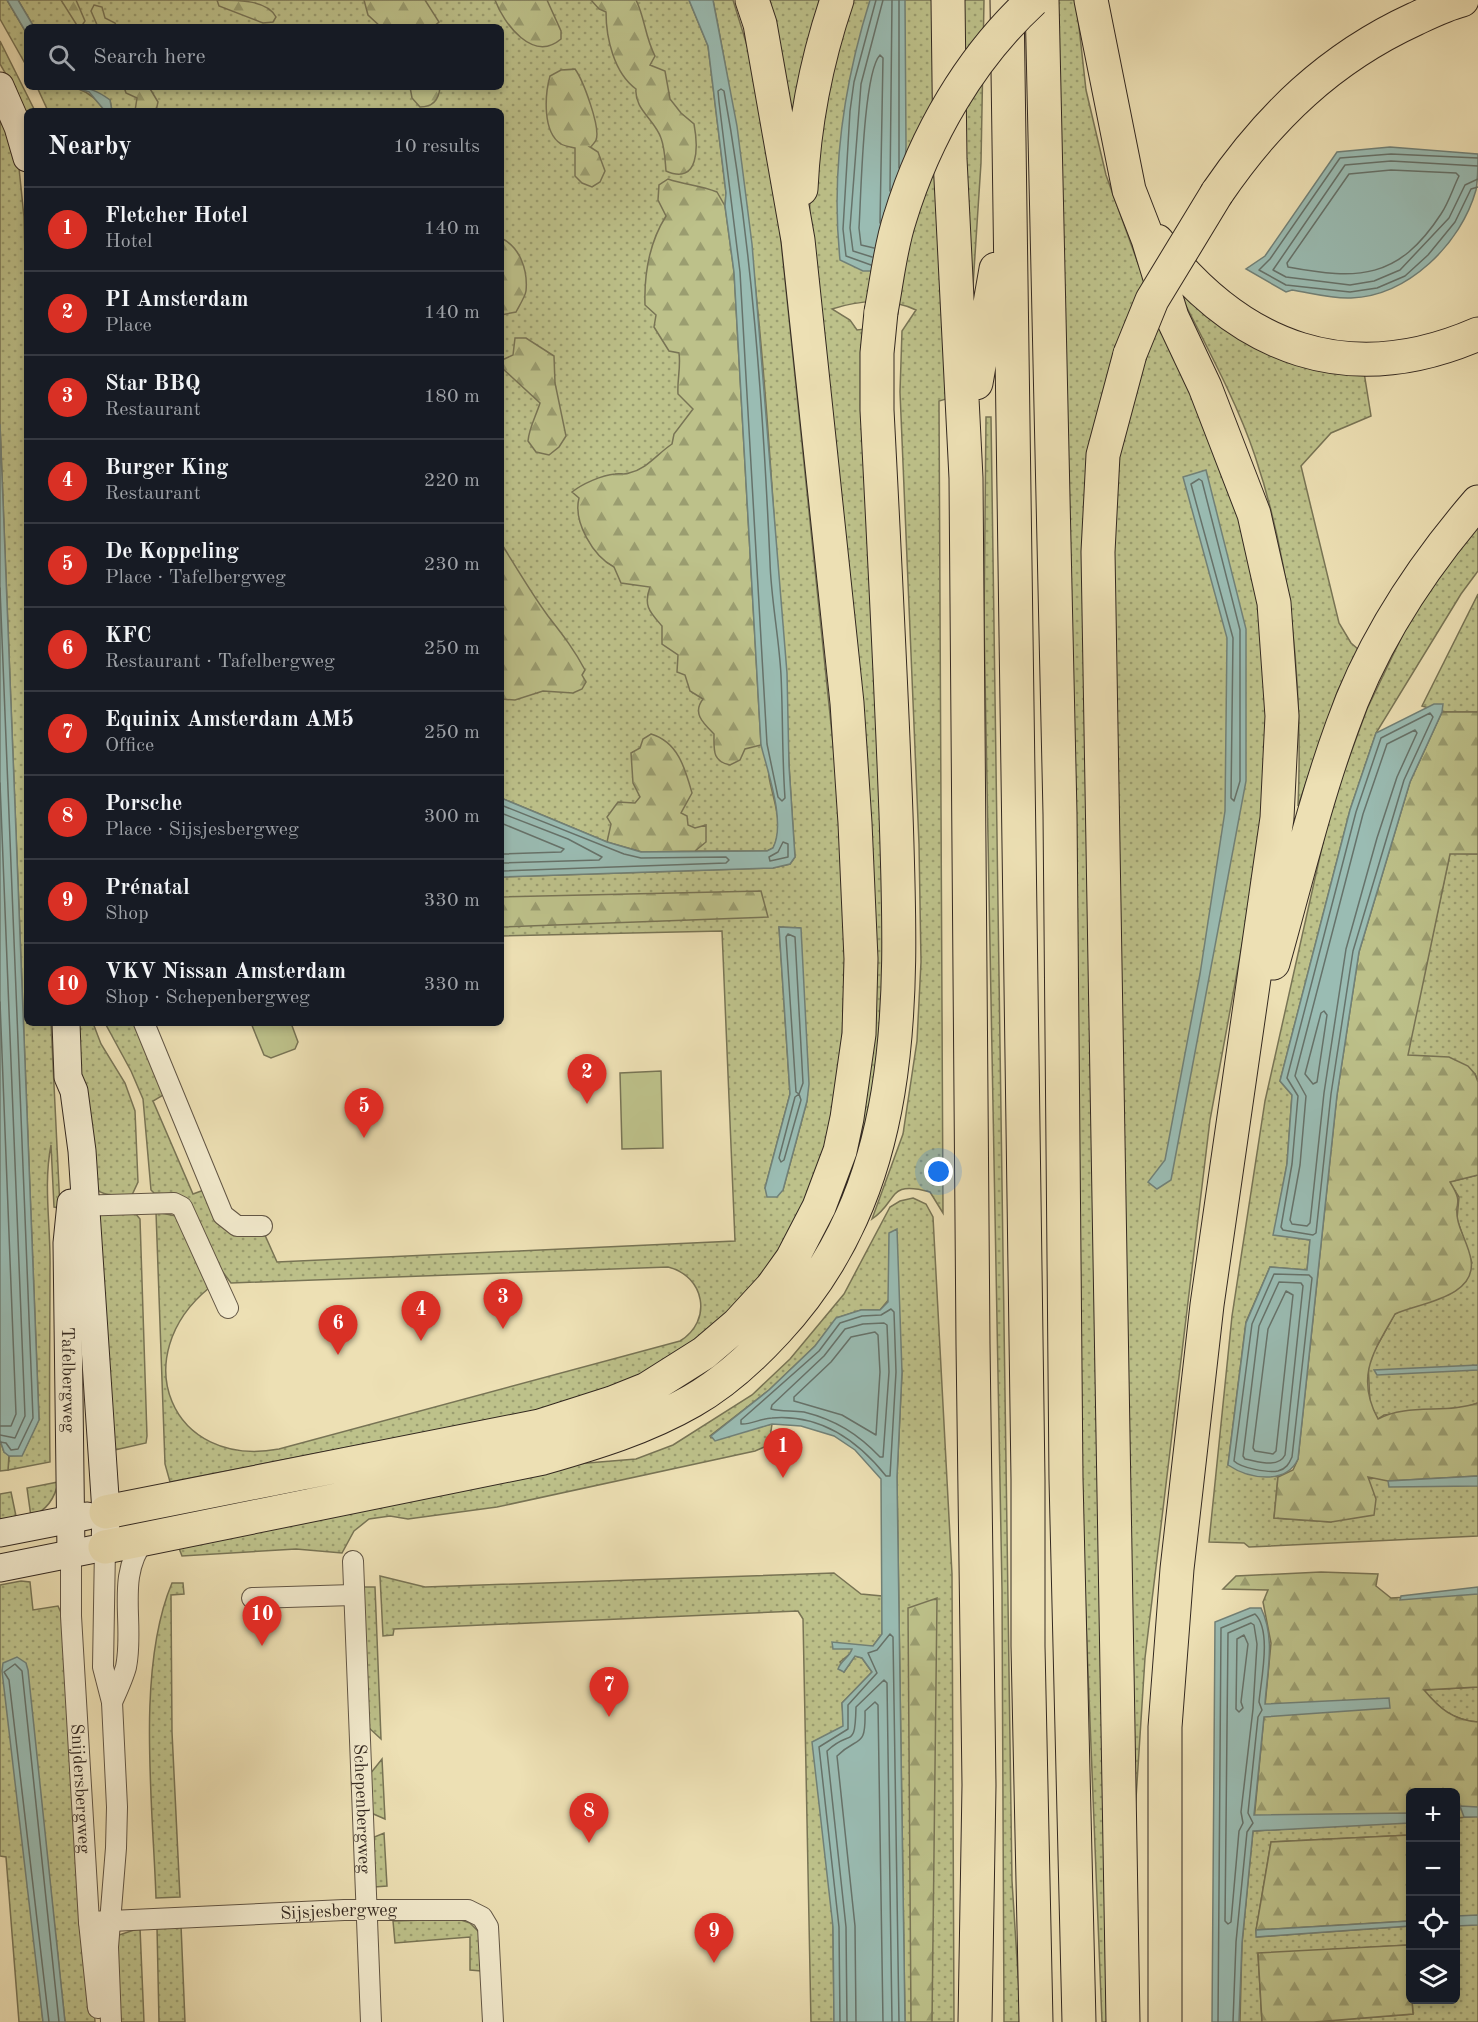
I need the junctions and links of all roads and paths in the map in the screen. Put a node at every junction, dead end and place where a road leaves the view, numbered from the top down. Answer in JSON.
{"nodes":[{"id":1,"x":752,"y":0,"type":"edge"},
{"id":2,"x":837,"y":0,"type":"edge"},
{"id":3,"x":948,"y":0,"type":"edge"},
{"id":4,"x":1007,"y":0,"type":"edge"},
{"id":5,"x":1033,"y":0,"type":"edge"},
{"id":6,"x":1042,"y":0,"type":"edge"},
{"id":7,"x":1091,"y":0,"type":"edge"},
{"id":8,"x":1462,"y":0,"type":"edge"},
{"id":9,"x":0,"y":86,"type":"edge"},
{"id":10,"x":24,"y":148,"type":"edge"},
{"id":11,"x":1129,"y":190,"type":"junction"},
{"id":12,"x":1009,"y":200,"type":"junction"},
{"id":13,"x":798,"y":240,"type":"junction"},
{"id":14,"x":1478,"y":334,"type":"edge"},
{"id":15,"x":966,"y":478,"type":"junction"},
{"id":16,"x":1478,"y":502,"type":"edge"},
{"id":17,"x":66,"y":1026,"type":"edge"},
{"id":18,"x":145,"y":1026,"type":"edge"},
{"id":19,"x":1242,"y":1069,"type":"junction"},
{"id":20,"x":77,"y":1206,"type":"junction"},
{"id":21,"x":262,"y":1226,"type":"dead end"},
{"id":22,"x":228,"y":1308,"type":"dead end"},
{"id":23,"x":106,"y":1512,"type":"junction"},
{"id":24,"x":72,"y":1519,"type":"junction"},
{"id":25,"x":0,"y":1533,"type":"edge"},
{"id":26,"x":145,"y":1539,"type":"junction"},
{"id":27,"x":105,"y":1546,"type":"junction"},
{"id":28,"x":71,"y":1553,"type":"junction"},
{"id":29,"x":353,"y":1561,"type":"dead end"},
{"id":30,"x":0,"y":1568,"type":"edge"},
{"id":31,"x":353,"y":1595,"type":"junction"},
{"id":32,"x":252,"y":1598,"type":"dead end"},
{"id":33,"x":112,"y":1702,"type":"junction"},
{"id":34,"x":367,"y":1911,"type":"junction"},
{"id":35,"x":110,"y":1919,"type":"junction"},
{"id":36,"x":89,"y":1922,"type":"junction"},
{"id":37,"x":100,"y":2022,"type":"edge"},
{"id":38,"x":111,"y":2022,"type":"edge"},
{"id":39,"x":371,"y":2022,"type":"edge"},
{"id":40,"x":492,"y":2022,"type":"edge"},
{"id":41,"x":975,"y":2022,"type":"edge"},
{"id":42,"x":1036,"y":2022,"type":"edge"},
{"id":43,"x":1079,"y":2022,"type":"edge"},
{"id":44,"x":1123,"y":2022,"type":"edge"},
{"id":45,"x":1165,"y":2022,"type":"edge"}],
"edges":[{"from":1,"to":13,"type":"highway"},
{"from":2,"to":13,"type":"highway"},
{"from":3,"to":15,"type":"highway"},
{"from":4,"to":12,"type":"highway"},
{"from":5,"to":26,"type":"highway","bridge":true},
{"from":6,"to":43,"type":"highway"},
{"from":7,"to":11,"type":"highway"},
{"from":8,"to":44,"type":"highway","bridge":true},
{"from":9,"to":10,"type":"street"},
{"from":11,"to":14,"type":"highway"},
{"from":11,"to":19,"type":"highway"},
{"from":12,"to":15,"type":"highway"},
{"from":12,"to":42,"type":"highway"},
{"from":13,"to":23,"type":"highway"},
{"from":15,"to":41,"type":"highway"},
{"from":16,"to":19,"type":"highway"},
{"from":17,"to":20,"type":"street","name":"Tafelbergweg"},
{"from":18,"to":21,"type":"street"},
{"from":19,"to":45,"type":"highway"},
{"from":20,"to":22,"type":"street"},
{"from":20,"to":23,"type":"street","name":"Tafelbergweg"},
{"from":20,"to":24,"type":"street","name":"Tafelbergweg"},
{"from":23,"to":24,"type":"street"},
{"from":23,"to":27,"type":"street","name":"Tafelbergweg"},
{"from":24,"to":25,"type":"street"},
{"from":24,"to":28,"type":"street","name":"Tafelbergweg"},
{"from":26,"to":27,"type":"highway"},
{"from":26,"to":33,"type":"street","name":"Snijdersbergweg"},
{"from":27,"to":28,"type":"street"},
{"from":27,"to":33,"type":"street","name":"Snijdersbergweg"},
{"from":28,"to":30,"type":"street"},
{"from":28,"to":36,"type":"street","name":"Snijdersbergweg"},
{"from":29,"to":31,"type":"street","name":"Schepenbergweg"},
{"from":31,"to":32,"type":"street"},
{"from":31,"to":34,"type":"street","name":"Schepenbergweg"},
{"from":33,"to":35,"type":"street","name":"Snijdersbergweg"},
{"from":34,"to":35,"type":"street","name":"Sijsjesbergweg"},
{"from":34,"to":39,"type":"street","name":"Schepenbergweg"},
{"from":34,"to":40,"type":"street","name":"Sijsjesbergweg"},
{"from":35,"to":36,"type":"street","name":"Sijsjesbergweg"},
{"from":35,"to":38,"type":"street","name":"Snijdersbergweg"},
{"from":36,"to":37,"type":"street","name":"Snijdersbergweg"}]}
